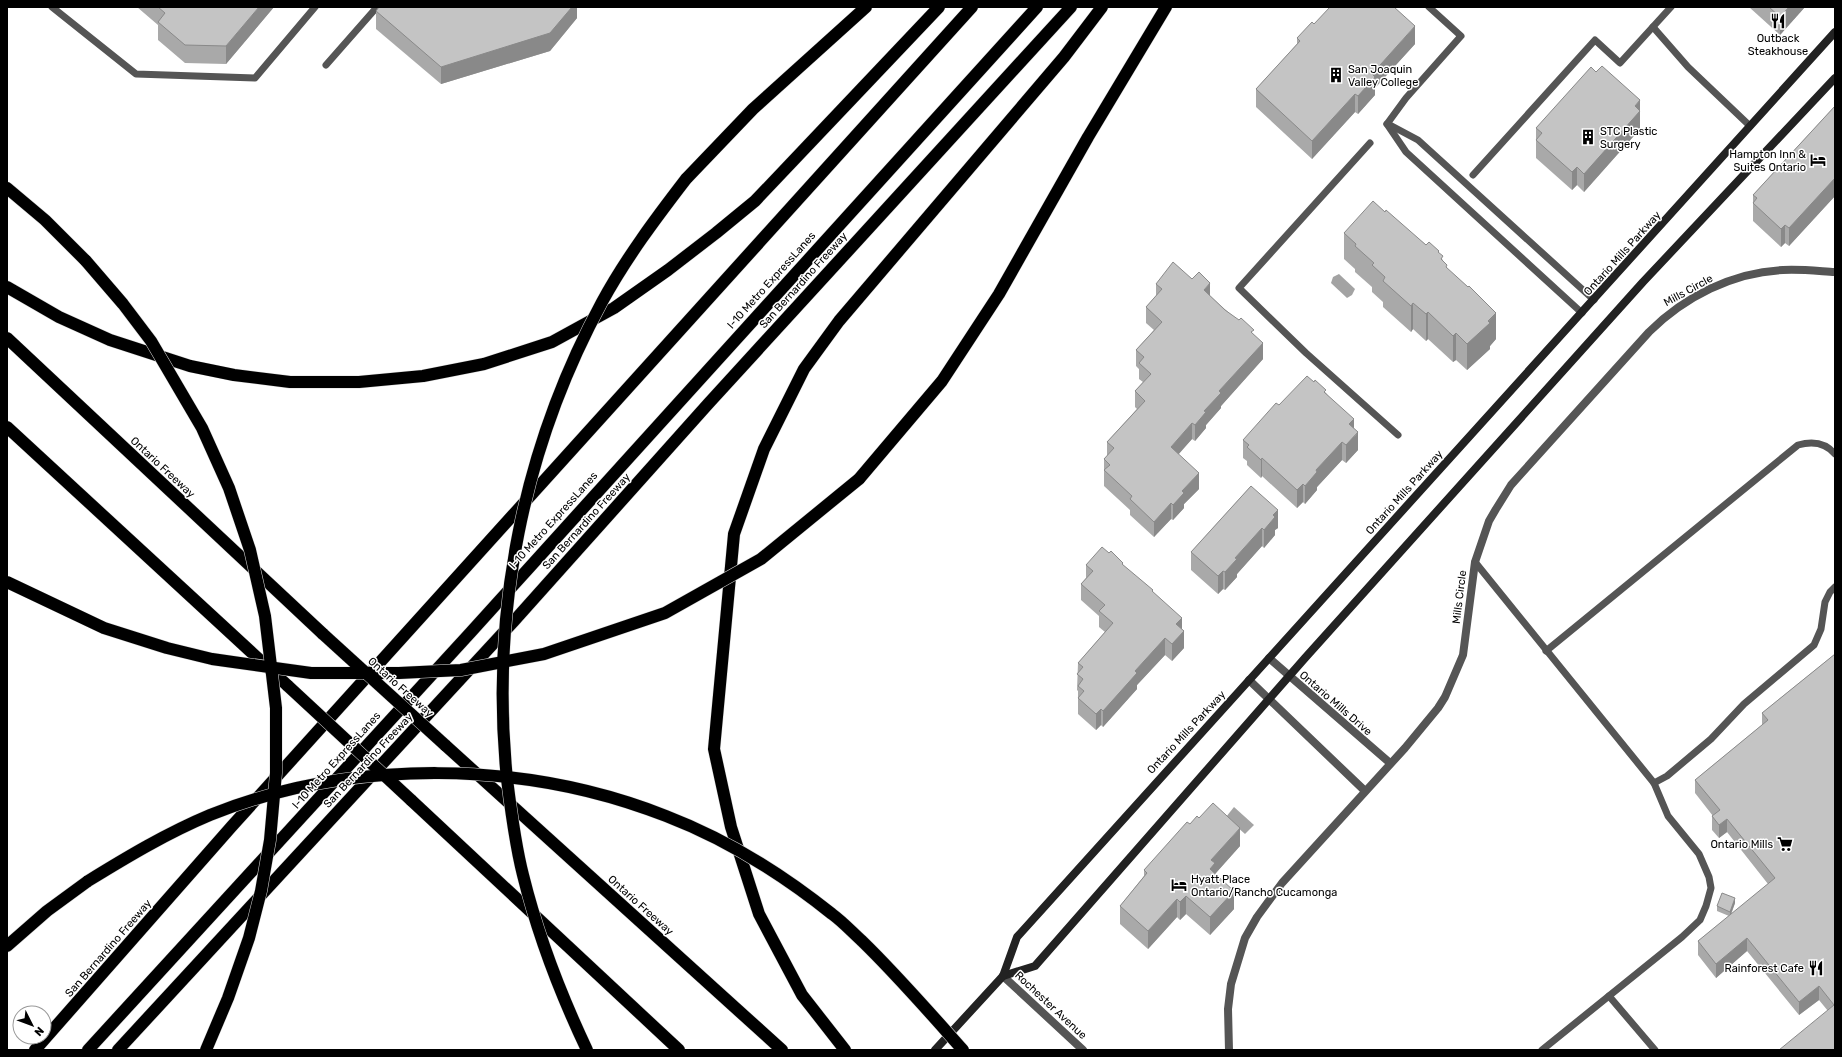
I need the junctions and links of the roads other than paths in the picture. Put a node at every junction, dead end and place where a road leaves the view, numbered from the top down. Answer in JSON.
{"nodes":[{"id":1,"x":52,"y":7,"type":"edge"},
{"id":2,"x":315,"y":7,"type":"edge"},
{"id":3,"x":377,"y":7,"type":"edge"},
{"id":4,"x":866,"y":7,"type":"edge"},
{"id":5,"x":939,"y":7,"type":"edge"},
{"id":6,"x":972,"y":7,"type":"edge"},
{"id":7,"x":1037,"y":7,"type":"edge"},
{"id":8,"x":1070,"y":7,"type":"edge"},
{"id":9,"x":1102,"y":7,"type":"edge"},
{"id":10,"x":1166,"y":7,"type":"edge"},
{"id":11,"x":1429,"y":7,"type":"edge"},
{"id":12,"x":1671,"y":7,"type":"edge"},
{"id":13,"x":1653,"y":27,"type":"junction"},
{"id":14,"x":1835,"y":32,"type":"edge"},
{"id":15,"x":326,"y":64,"type":"dead end"},
{"id":16,"x":1835,"y":78,"type":"edge"},
{"id":17,"x":1388,"y":124,"type":"junction"},
{"id":18,"x":1750,"y":126,"type":"junction"},
{"id":19,"x":1370,"y":143,"type":"dead end"},
{"id":20,"x":1473,"y":175,"type":"dead end"},
{"id":21,"x":7,"y":188,"type":"edge"},
{"id":22,"x":1835,"y":272,"type":"edge"},
{"id":23,"x":7,"y":287,"type":"edge"},
{"id":24,"x":1594,"y":300,"type":"junction"},
{"id":25,"x":1582,"y":313,"type":"junction"},
{"id":26,"x":7,"y":338,"type":"edge"},
{"id":27,"x":7,"y":427,"type":"edge"},
{"id":28,"x":1398,"y":435,"type":"dead end"},
{"id":29,"x":1835,"y":454,"type":"edge"},
{"id":30,"x":1475,"y":562,"type":"junction"},
{"id":31,"x":7,"y":582,"type":"edge"},
{"id":32,"x":1835,"y":587,"type":"edge"},
{"id":33,"x":1546,"y":651,"type":"junction"},
{"id":34,"x":1269,"y":658,"type":"junction"},
{"id":35,"x":1289,"y":676,"type":"junction"},
{"id":36,"x":1249,"y":680,"type":"junction"},
{"id":37,"x":1269,"y":699,"type":"junction"},
{"id":38,"x":1390,"y":764,"type":"junction"},
{"id":39,"x":1654,"y":783,"type":"junction"},
{"id":40,"x":1364,"y":790,"type":"junction"},
{"id":41,"x":7,"y":946,"type":"edge"},
{"id":42,"x":1003,"y":976,"type":"junction"},
{"id":43,"x":1609,"y":996,"type":"junction"},
{"id":44,"x":35,"y":1050,"type":"edge"},
{"id":45,"x":88,"y":1050,"type":"edge"},
{"id":46,"x":118,"y":1050,"type":"edge"},
{"id":47,"x":206,"y":1050,"type":"edge"},
{"id":48,"x":587,"y":1050,"type":"edge"},
{"id":49,"x":679,"y":1050,"type":"edge"},
{"id":50,"x":782,"y":1050,"type":"edge"},
{"id":51,"x":845,"y":1050,"type":"edge"},
{"id":52,"x":934,"y":1050,"type":"edge"},
{"id":53,"x":963,"y":1050,"type":"edge"},
{"id":54,"x":1083,"y":1050,"type":"edge"},
{"id":55,"x":1229,"y":1050,"type":"edge"},
{"id":56,"x":1542,"y":1050,"type":"edge"},
{"id":57,"x":1654,"y":1050,"type":"edge"}],
"edges":[{"from":1,"to":2,"type":"lane"},
{"from":3,"to":15,"type":"lane"},
{"from":4,"to":48,"type":"highway","bridge":true},
{"from":5,"to":23,"type":"highway"},
{"from":6,"to":44,"type":"highway","name":"San Bernardino Freeway"},
{"from":7,"to":45,"type":"highway","name":"I-10 Metro ExpressLanes"},
{"from":8,"to":46,"type":"highway","name":"San Bernardino Freeway"},
{"from":9,"to":51,"type":"highway"},
{"from":10,"to":31,"type":"highway","bridge":true},
{"from":11,"to":17,"type":"lane"},
{"from":12,"to":13,"type":"lane"},
{"from":13,"to":18,"type":"lane"},
{"from":13,"to":20,"type":"lane"},
{"from":14,"to":18,"type":"main road","name":"Ontario Mills Parkway"},
{"from":16,"to":35,"type":"main road","name":"Ontario Mills Parkway"},
{"from":17,"to":24,"type":"lane"},
{"from":17,"to":25,"type":"lane"},
{"from":18,"to":24,"type":"main road","name":"Ontario Mills Parkway"},
{"from":19,"to":28,"type":"lane"},
{"from":21,"to":47,"type":"highway","bridge":true},
{"from":22,"to":30,"type":"street","name":"Mills Circle"},
{"from":24,"to":25,"type":"main road","name":"Ontario Mills Parkway"},
{"from":25,"to":34,"type":"main road","name":"Ontario Mills Parkway"},
{"from":26,"to":50,"type":"highway","name":"Ontario Freeway","bridge":true},
{"from":27,"to":49,"type":"highway","bridge":true},
{"from":29,"to":33,"type":"lane"},
{"from":30,"to":33,"type":"lane"},
{"from":30,"to":38,"type":"street","name":"Mills Circle"},
{"from":32,"to":39,"type":"lane"},
{"from":33,"to":39,"type":"lane"},
{"from":34,"to":35,"type":"street","name":"Ontario Mills Drive"},
{"from":34,"to":36,"type":"main road","name":"Ontario Mills Parkway"},
{"from":35,"to":37,"type":"main road","name":"Ontario Mills Parkway"},
{"from":35,"to":38,"type":"street","name":"Ontario Mills Drive"},
{"from":36,"to":37,"type":"street"},
{"from":36,"to":42,"type":"main road","name":"Ontario Mills Parkway"},
{"from":37,"to":40,"type":"street"},
{"from":37,"to":42,"type":"main road","name":"Ontario Mills Parkway"},
{"from":38,"to":40,"type":"street","name":"Mills Circle"},
{"from":39,"to":43,"type":"lane"},
{"from":40,"to":55,"type":"street","name":"Mills Circle"},
{"from":41,"to":53,"type":"highway","bridge":true},
{"from":42,"to":52,"type":"main road","name":"Ontario Mills Parkway"},
{"from":42,"to":54,"type":"street","name":"Rochester Avenue"},
{"from":43,"to":56,"type":"lane"},
{"from":43,"to":57,"type":"lane"}]}
